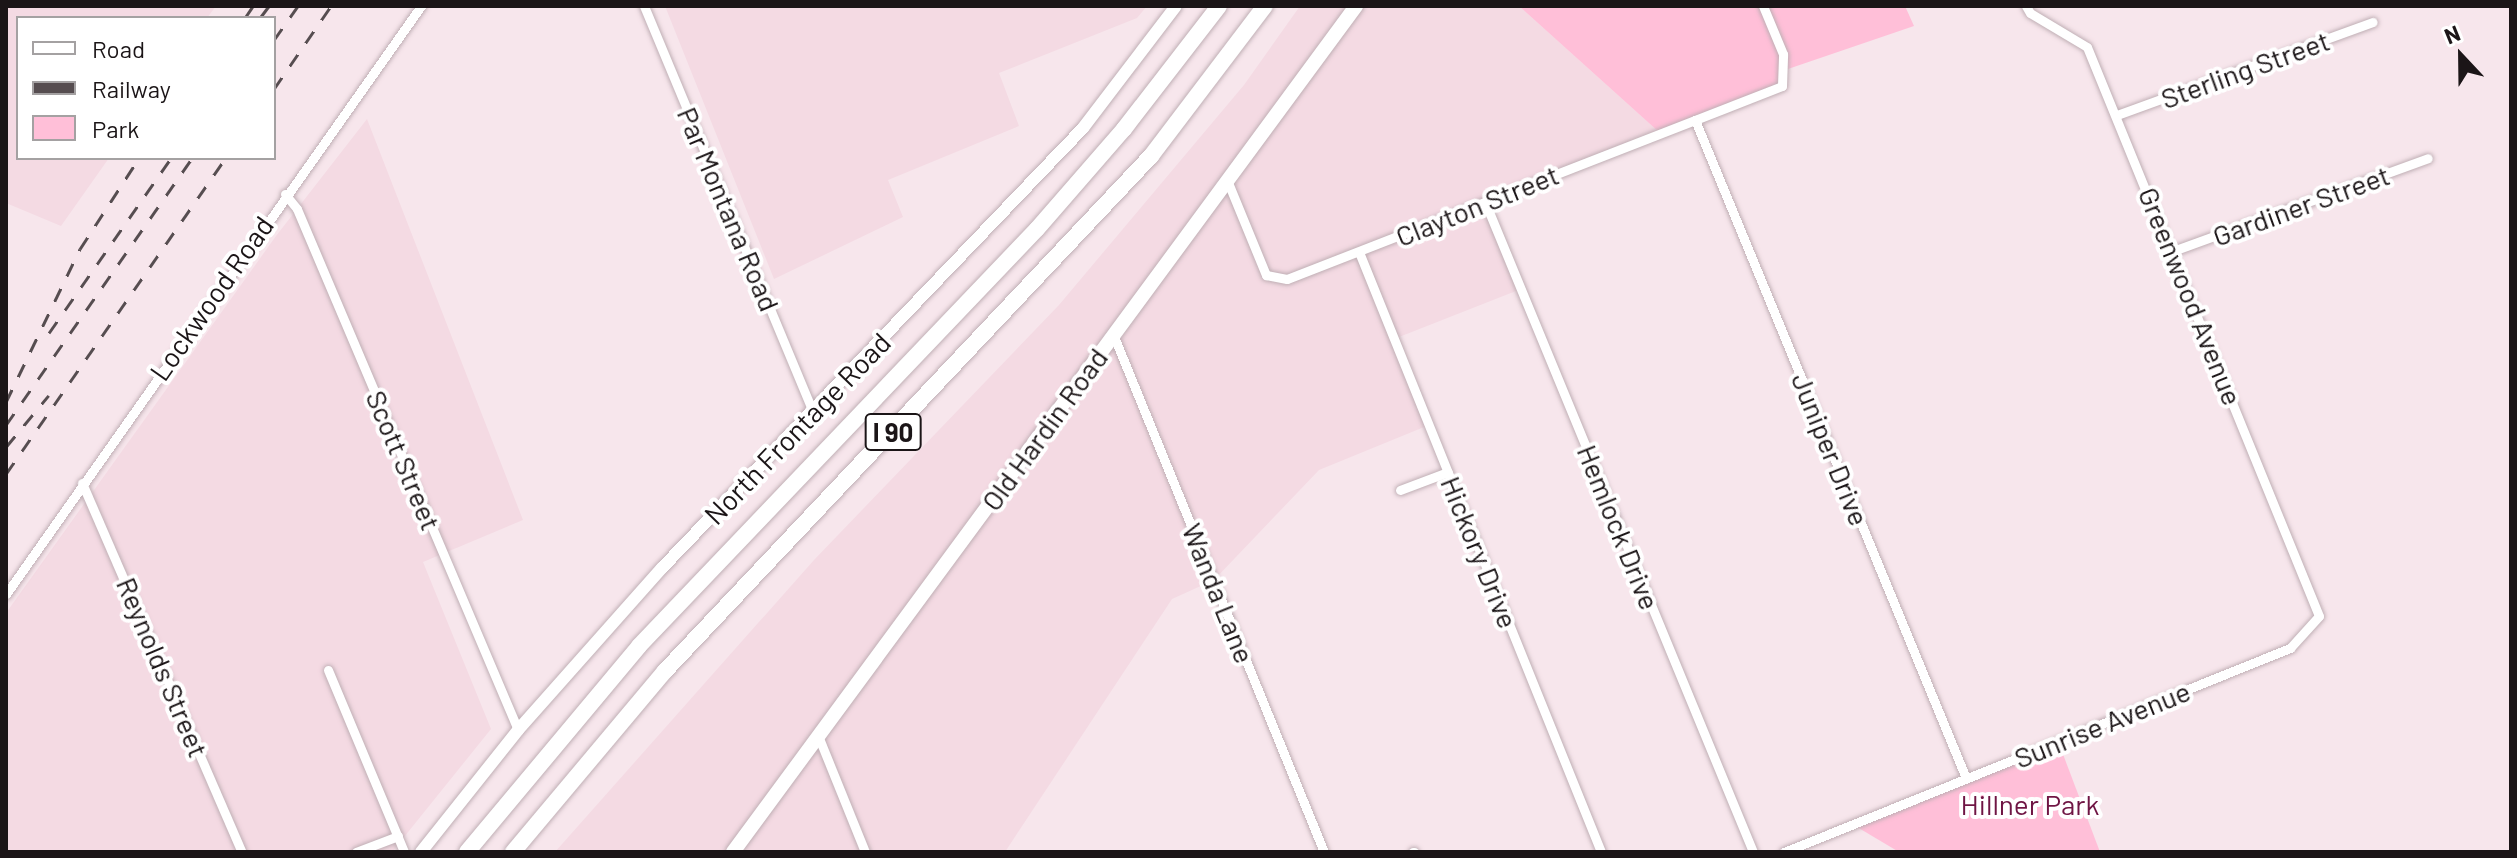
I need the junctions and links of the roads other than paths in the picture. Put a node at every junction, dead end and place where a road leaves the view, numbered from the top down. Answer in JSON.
{"nodes":[{"id":1,"x":421,"y":6,"type":"edge"},
{"id":2,"x":644,"y":6,"type":"edge"},
{"id":3,"x":1176,"y":6,"type":"edge"},
{"id":4,"x":1219,"y":6,"type":"edge"},
{"id":5,"x":1265,"y":6,"type":"edge"},
{"id":6,"x":1356,"y":6,"type":"edge"},
{"id":7,"x":1763,"y":6,"type":"edge"},
{"id":8,"x":2026,"y":6,"type":"edge"},
{"id":9,"x":2373,"y":22,"type":"dead end"},
{"id":10,"x":2117,"y":115,"type":"junction"},
{"id":11,"x":1695,"y":120,"type":"junction"},
{"id":12,"x":2428,"y":158,"type":"dead end"},
{"id":13,"x":1227,"y":180,"type":"junction"},
{"id":14,"x":285,"y":194,"type":"junction"},
{"id":15,"x":1485,"y":202,"type":"junction"},
{"id":16,"x":2173,"y":251,"type":"junction"},
{"id":17,"x":1359,"y":252,"type":"junction"},
{"id":18,"x":1113,"y":334,"type":"junction"},
{"id":19,"x":813,"y":412,"type":"junction"},
{"id":20,"x":1448,"y":472,"type":"junction"},
{"id":21,"x":82,"y":483,"type":"junction"},
{"id":22,"x":1400,"y":490,"type":"dead end"},
{"id":23,"x":6,"y":594,"type":"edge"},
{"id":24,"x":2319,"y":616,"type":"joint"},
{"id":25,"x":328,"y":670,"type":"dead end"},
{"id":26,"x":518,"y":730,"type":"junction"},
{"id":27,"x":819,"y":738,"type":"junction"},
{"id":28,"x":1966,"y":778,"type":"junction"},
{"id":29,"x":398,"y":836,"type":"junction"},
{"id":30,"x":242,"y":852,"type":"edge"},
{"id":31,"x":356,"y":852,"type":"edge"},
{"id":32,"x":404,"y":852,"type":"edge"},
{"id":33,"x":421,"y":852,"type":"edge"},
{"id":34,"x":467,"y":852,"type":"edge"},
{"id":35,"x":513,"y":852,"type":"edge"},
{"id":36,"x":733,"y":852,"type":"edge"},
{"id":37,"x":865,"y":852,"type":"edge"},
{"id":38,"x":1324,"y":852,"type":"edge"},
{"id":39,"x":1601,"y":852,"type":"edge"},
{"id":40,"x":1753,"y":852,"type":"edge"},
{"id":41,"x":1784,"y":852,"type":"edge"}],
"edges":[{"from":1,"to":14,"type":"street","name":"Lockwood Road"},
{"from":2,"to":19,"type":"street","name":"Par Montana Road"},
{"from":3,"to":19,"type":"street","name":"North Frontage Road"},
{"from":4,"to":34,"type":"highway","number":"I 90"},
{"from":5,"to":35,"type":"highway","number":"I 90"},
{"from":6,"to":13,"type":"main road","name":"Old Hardin Road"},
{"from":7,"to":11,"type":"street","name":"Clayton Street"},
{"from":8,"to":10,"type":"street","name":"Greenwood Avenue"},
{"from":9,"to":10,"type":"street","name":"Sterling Street"},
{"from":10,"to":16,"type":"street","name":"Greenwood Avenue"},
{"from":11,"to":15,"type":"street","name":"Clayton Street"},
{"from":11,"to":28,"type":"street","name":"Juniper Drive"},
{"from":12,"to":16,"type":"street","name":"Gardiner Street"},
{"from":13,"to":17,"type":"street","name":"Clayton Street"},
{"from":13,"to":18,"type":"main road","name":"Old Hardin Road"},
{"from":14,"to":21,"type":"street","name":"Lockwood Road"},
{"from":14,"to":26,"type":"street","name":"Scott Street"},
{"from":15,"to":17,"type":"street","name":"Clayton Street"},
{"from":15,"to":40,"type":"street","name":"Hemlock Drive"},
{"from":16,"to":24,"type":"street","name":"Greenwood Avenue"},
{"from":17,"to":20,"type":"street","name":"Hickory Drive"},
{"from":18,"to":27,"type":"main road","name":"Old Hardin Road"},
{"from":18,"to":38,"type":"street","name":"Wanda Lane"},
{"from":19,"to":26,"type":"street","name":"North Frontage Road"},
{"from":20,"to":22,"type":"street"},
{"from":20,"to":39,"type":"street","name":"Hickory Drive"},
{"from":21,"to":23,"type":"street","name":"Lockwood Road"},
{"from":21,"to":30,"type":"street","name":"Reynolds Street"},
{"from":24,"to":28,"type":"street","name":"Sunrise Avenue"},
{"from":25,"to":29,"type":"street"},
{"from":26,"to":33,"type":"street","name":"North Frontage Road"},
{"from":27,"to":36,"type":"main road","name":"Old Hardin Road"},
{"from":27,"to":37,"type":"street"},
{"from":28,"to":41,"type":"street","name":"Sunrise Avenue"},
{"from":29,"to":31,"type":"street"},
{"from":29,"to":32,"type":"street"}]}
